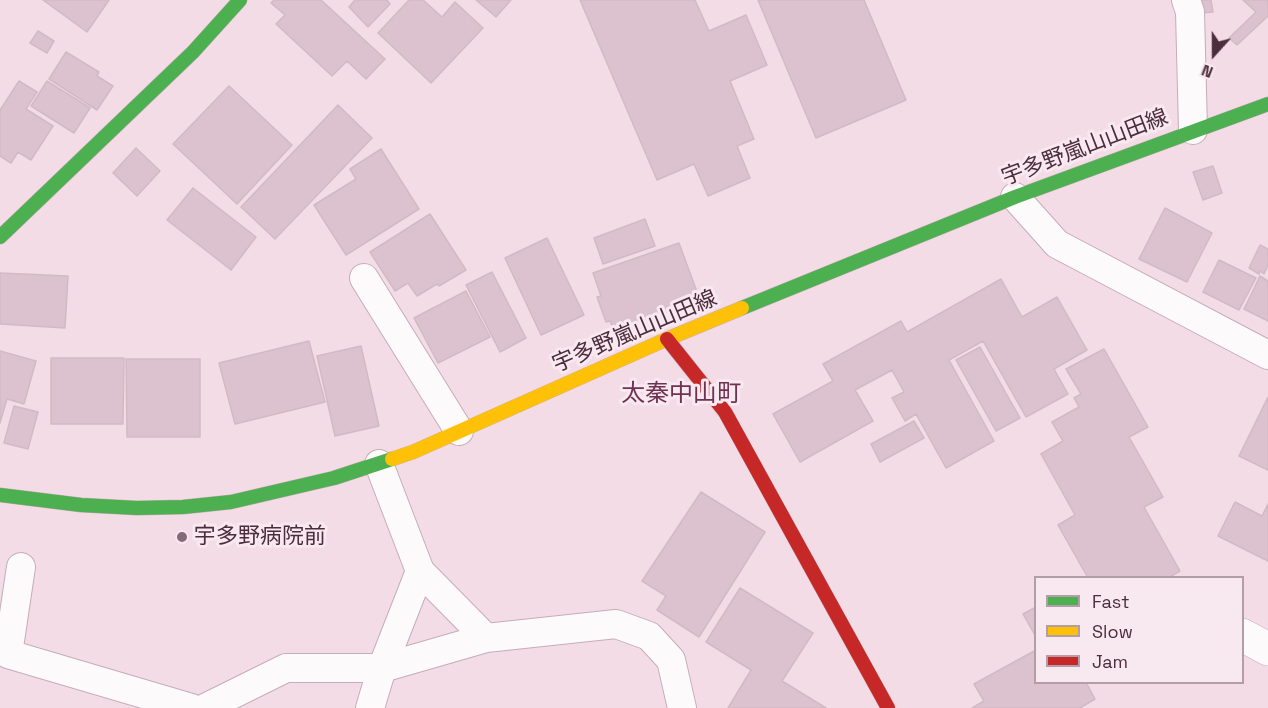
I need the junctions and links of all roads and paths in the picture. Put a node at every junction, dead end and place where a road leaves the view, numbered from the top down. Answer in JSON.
{"nodes":[{"id":1,"x":240,"y":0,"type":"edge"},
{"id":2,"x":1186,"y":0,"type":"edge"},
{"id":3,"x":1268,"y":104,"type":"edge"},
{"id":4,"x":1193,"y":130,"type":"junction"},
{"id":5,"x":1015,"y":197,"type":"junction"},
{"id":6,"x":0,"y":237,"type":"edge"},
{"id":7,"x":364,"y":278,"type":"dead end"},
{"id":8,"x":667,"y":339,"type":"junction"},
{"id":9,"x":1268,"y":355,"type":"edge"},
{"id":10,"x":459,"y":431,"type":"junction"},
{"id":11,"x":379,"y":464,"type":"junction"},
{"id":12,"x":0,"y":495,"type":"edge"},
{"id":13,"x":21,"y":567,"type":"dead end"},
{"id":14,"x":420,"y":571,"type":"junction"},
{"id":15,"x":1244,"y":636,"type":"edge"},
{"id":16,"x":486,"y":638,"type":"junction"},
{"id":17,"x":1268,"y":649,"type":"edge"},
{"id":18,"x":382,"y":668,"type":"junction"},
{"id":19,"x":191,"y":708,"type":"edge"},
{"id":20,"x":206,"y":708,"type":"edge"},
{"id":21,"x":370,"y":708,"type":"edge"},
{"id":22,"x":682,"y":708,"type":"edge"},
{"id":23,"x":888,"y":708,"type":"edge"}],
"edges":[{"from":1,"to":6,"type":"main road"},
{"from":2,"to":4,"type":"lane"},
{"from":3,"to":4,"type":"main road","name":"宇多野嵐山山田線"},
{"from":4,"to":5,"type":"main road","name":"宇多野嵐山山田線"},
{"from":5,"to":8,"type":"main road","name":"宇多野嵐山山田線"},
{"from":5,"to":9,"type":"lane"},
{"from":7,"to":10,"type":"lane"},
{"from":8,"to":10,"type":"main road","name":"宇多野嵐山山田線"},
{"from":8,"to":23,"type":"main road"},
{"from":10,"to":11,"type":"main road","name":"宇多野嵐山山田線"},
{"from":11,"to":12,"type":"main road","name":"宇多野嵐山山田線"},
{"from":11,"to":14,"type":"lane"},
{"from":13,"to":19,"type":"lane"},
{"from":14,"to":16,"type":"lane"},
{"from":14,"to":18,"type":"lane"},
{"from":15,"to":17,"type":"street"},
{"from":16,"to":18,"type":"lane"},
{"from":16,"to":22,"type":"lane"},
{"from":18,"to":20,"type":"lane"},
{"from":18,"to":21,"type":"lane"}]}
